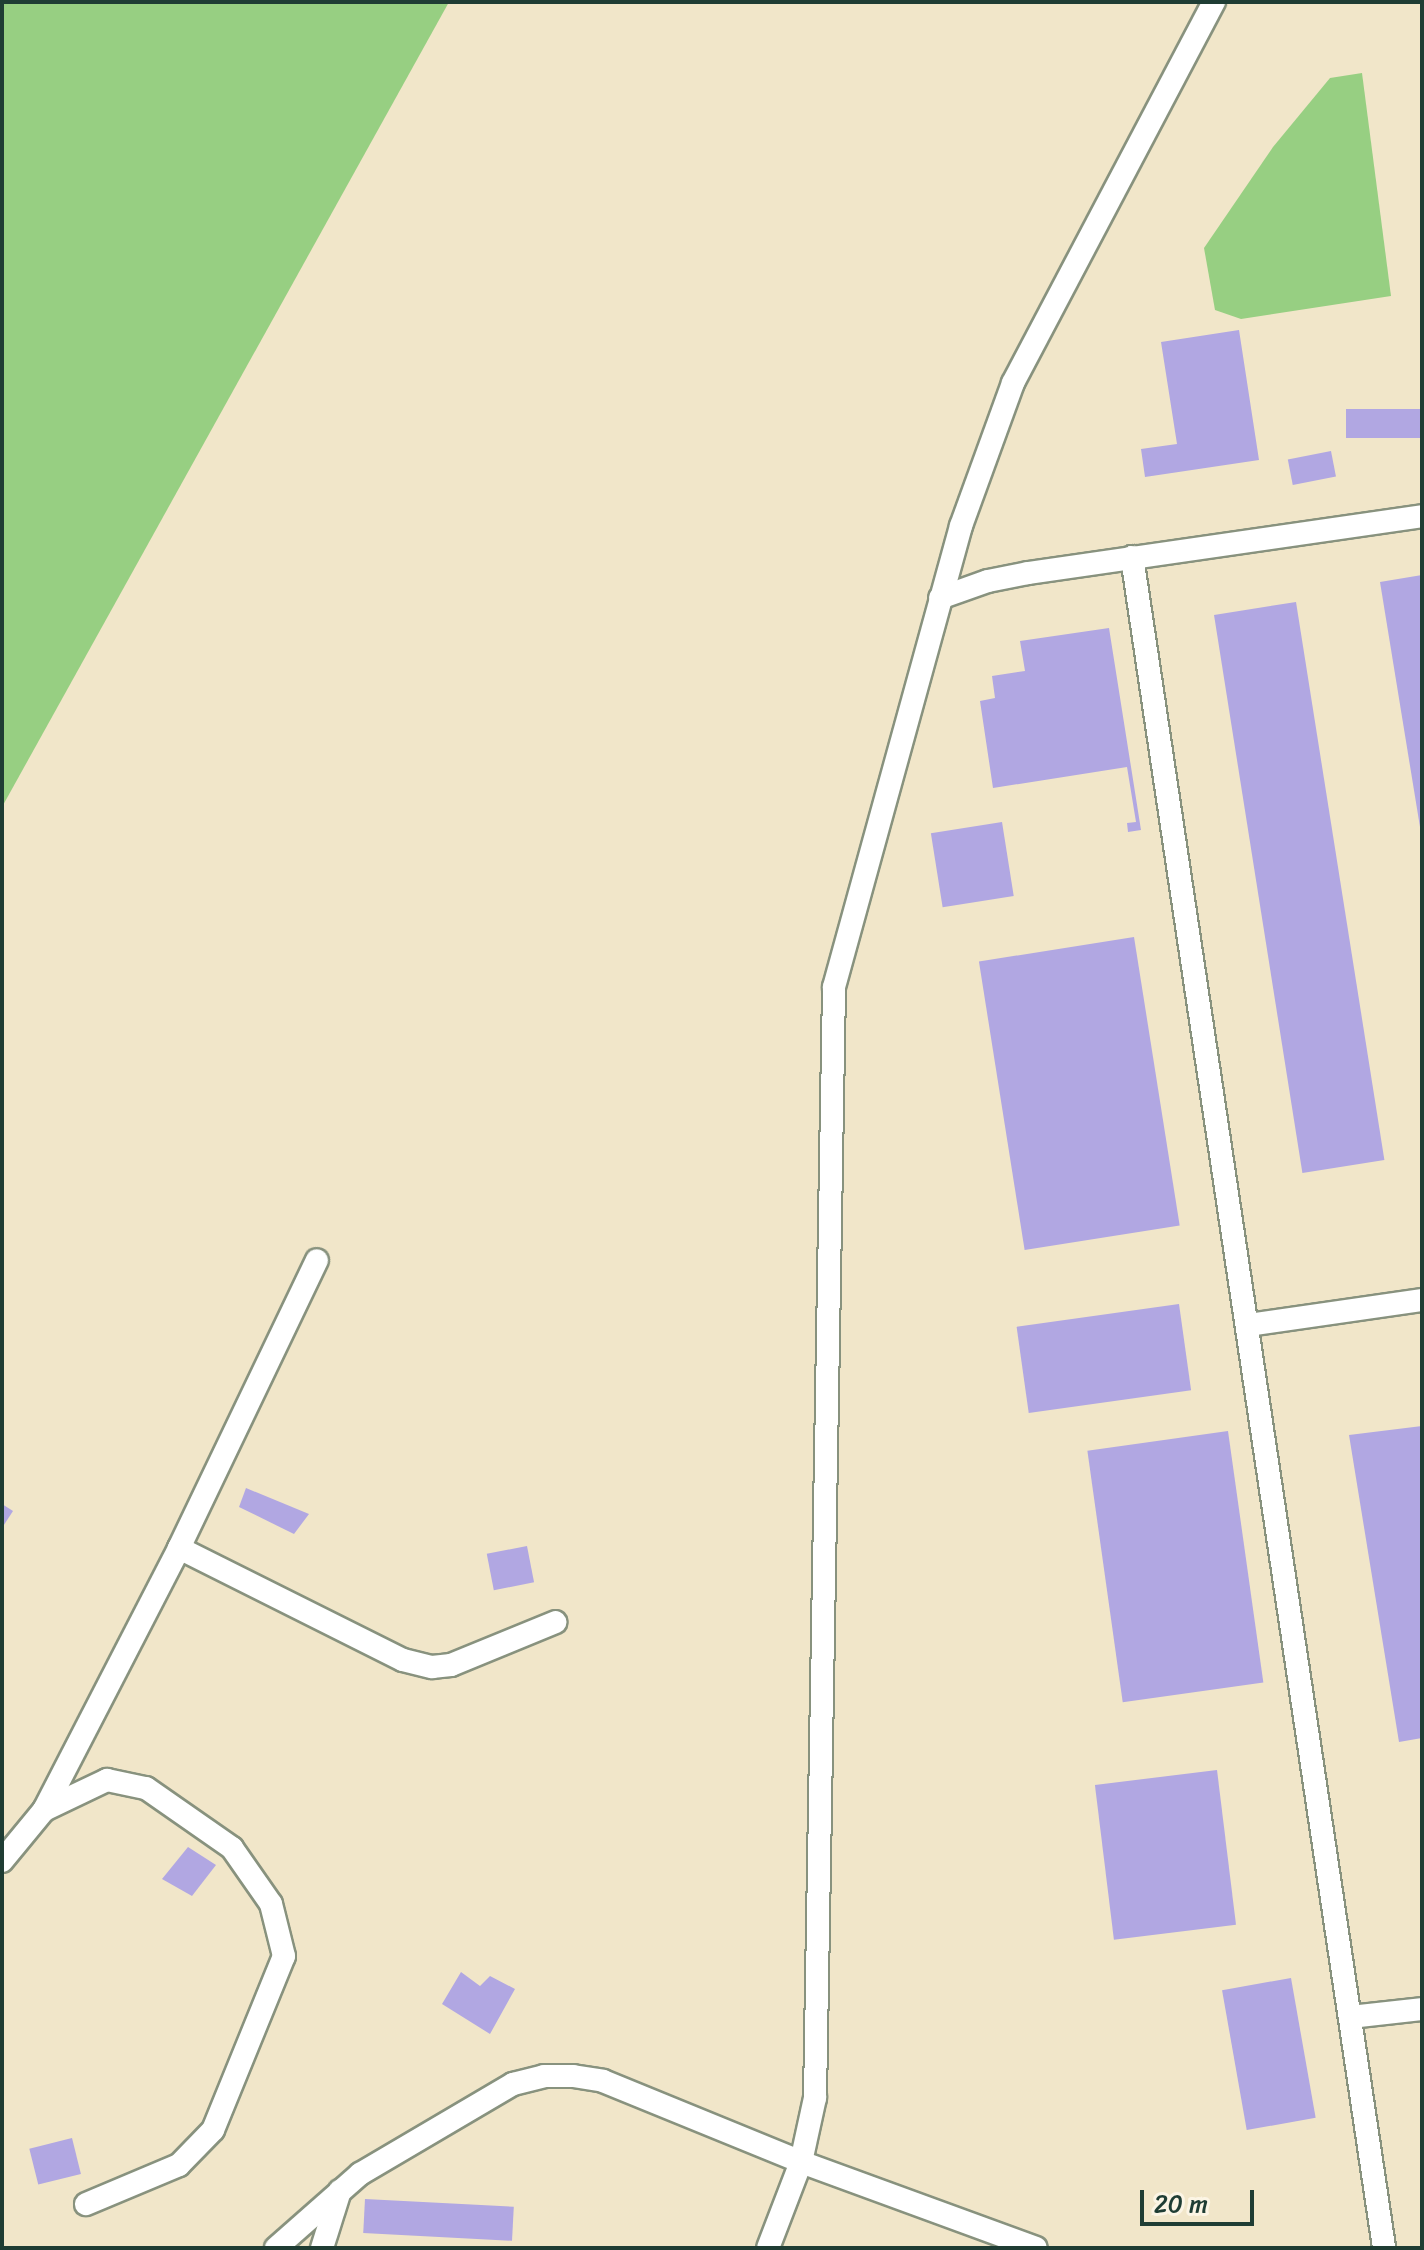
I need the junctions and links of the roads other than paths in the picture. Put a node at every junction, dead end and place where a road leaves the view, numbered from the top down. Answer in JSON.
{"nodes":[{"id":1,"x":1214,"y":2,"type":"edge"},
{"id":2,"x":1422,"y":516,"type":"edge"},
{"id":3,"x":1132,"y":557,"type":"junction"},
{"id":4,"x":940,"y":598,"type":"junction"},
{"id":5,"x":317,"y":1260,"type":"dead end"},
{"id":6,"x":1422,"y":1300,"type":"edge"},
{"id":7,"x":1248,"y":1325,"type":"junction"},
{"id":8,"x":179,"y":1548,"type":"junction"},
{"id":9,"x":556,"y":1622,"type":"dead end"},
{"id":10,"x":44,"y":1810,"type":"junction"},
{"id":11,"x":2,"y":1861,"type":"edge"},
{"id":12,"x":1422,"y":2009,"type":"edge"},
{"id":13,"x":1350,"y":2017,"type":"junction"},
{"id":14,"x":801,"y":2162,"type":"junction"},
{"id":15,"x":340,"y":2190,"type":"junction"},
{"id":16,"x":86,"y":2204,"type":"dead end"},
{"id":17,"x":276,"y":2248,"type":"edge"},
{"id":18,"x":322,"y":2248,"type":"edge"},
{"id":19,"x":768,"y":2248,"type":"edge"},
{"id":20,"x":1036,"y":2248,"type":"edge"},
{"id":21,"x":1384,"y":2248,"type":"edge"}],
"edges":[{"from":1,"to":4,"type":"lane"},
{"from":2,"to":3,"type":"lane"},
{"from":3,"to":4,"type":"lane"},
{"from":3,"to":7,"type":"lane"},
{"from":4,"to":14,"type":"lane"},
{"from":5,"to":8,"type":"lane"},
{"from":6,"to":7,"type":"lane"},
{"from":7,"to":13,"type":"lane"},
{"from":8,"to":9,"type":"lane"},
{"from":8,"to":10,"type":"lane"},
{"from":10,"to":11,"type":"lane"},
{"from":10,"to":16,"type":"lane"},
{"from":12,"to":13,"type":"lane"},
{"from":13,"to":21,"type":"lane"},
{"from":14,"to":15,"type":"lane"},
{"from":14,"to":19,"type":"lane"},
{"from":14,"to":20,"type":"lane"},
{"from":15,"to":17,"type":"lane"},
{"from":15,"to":18,"type":"lane"}]}
